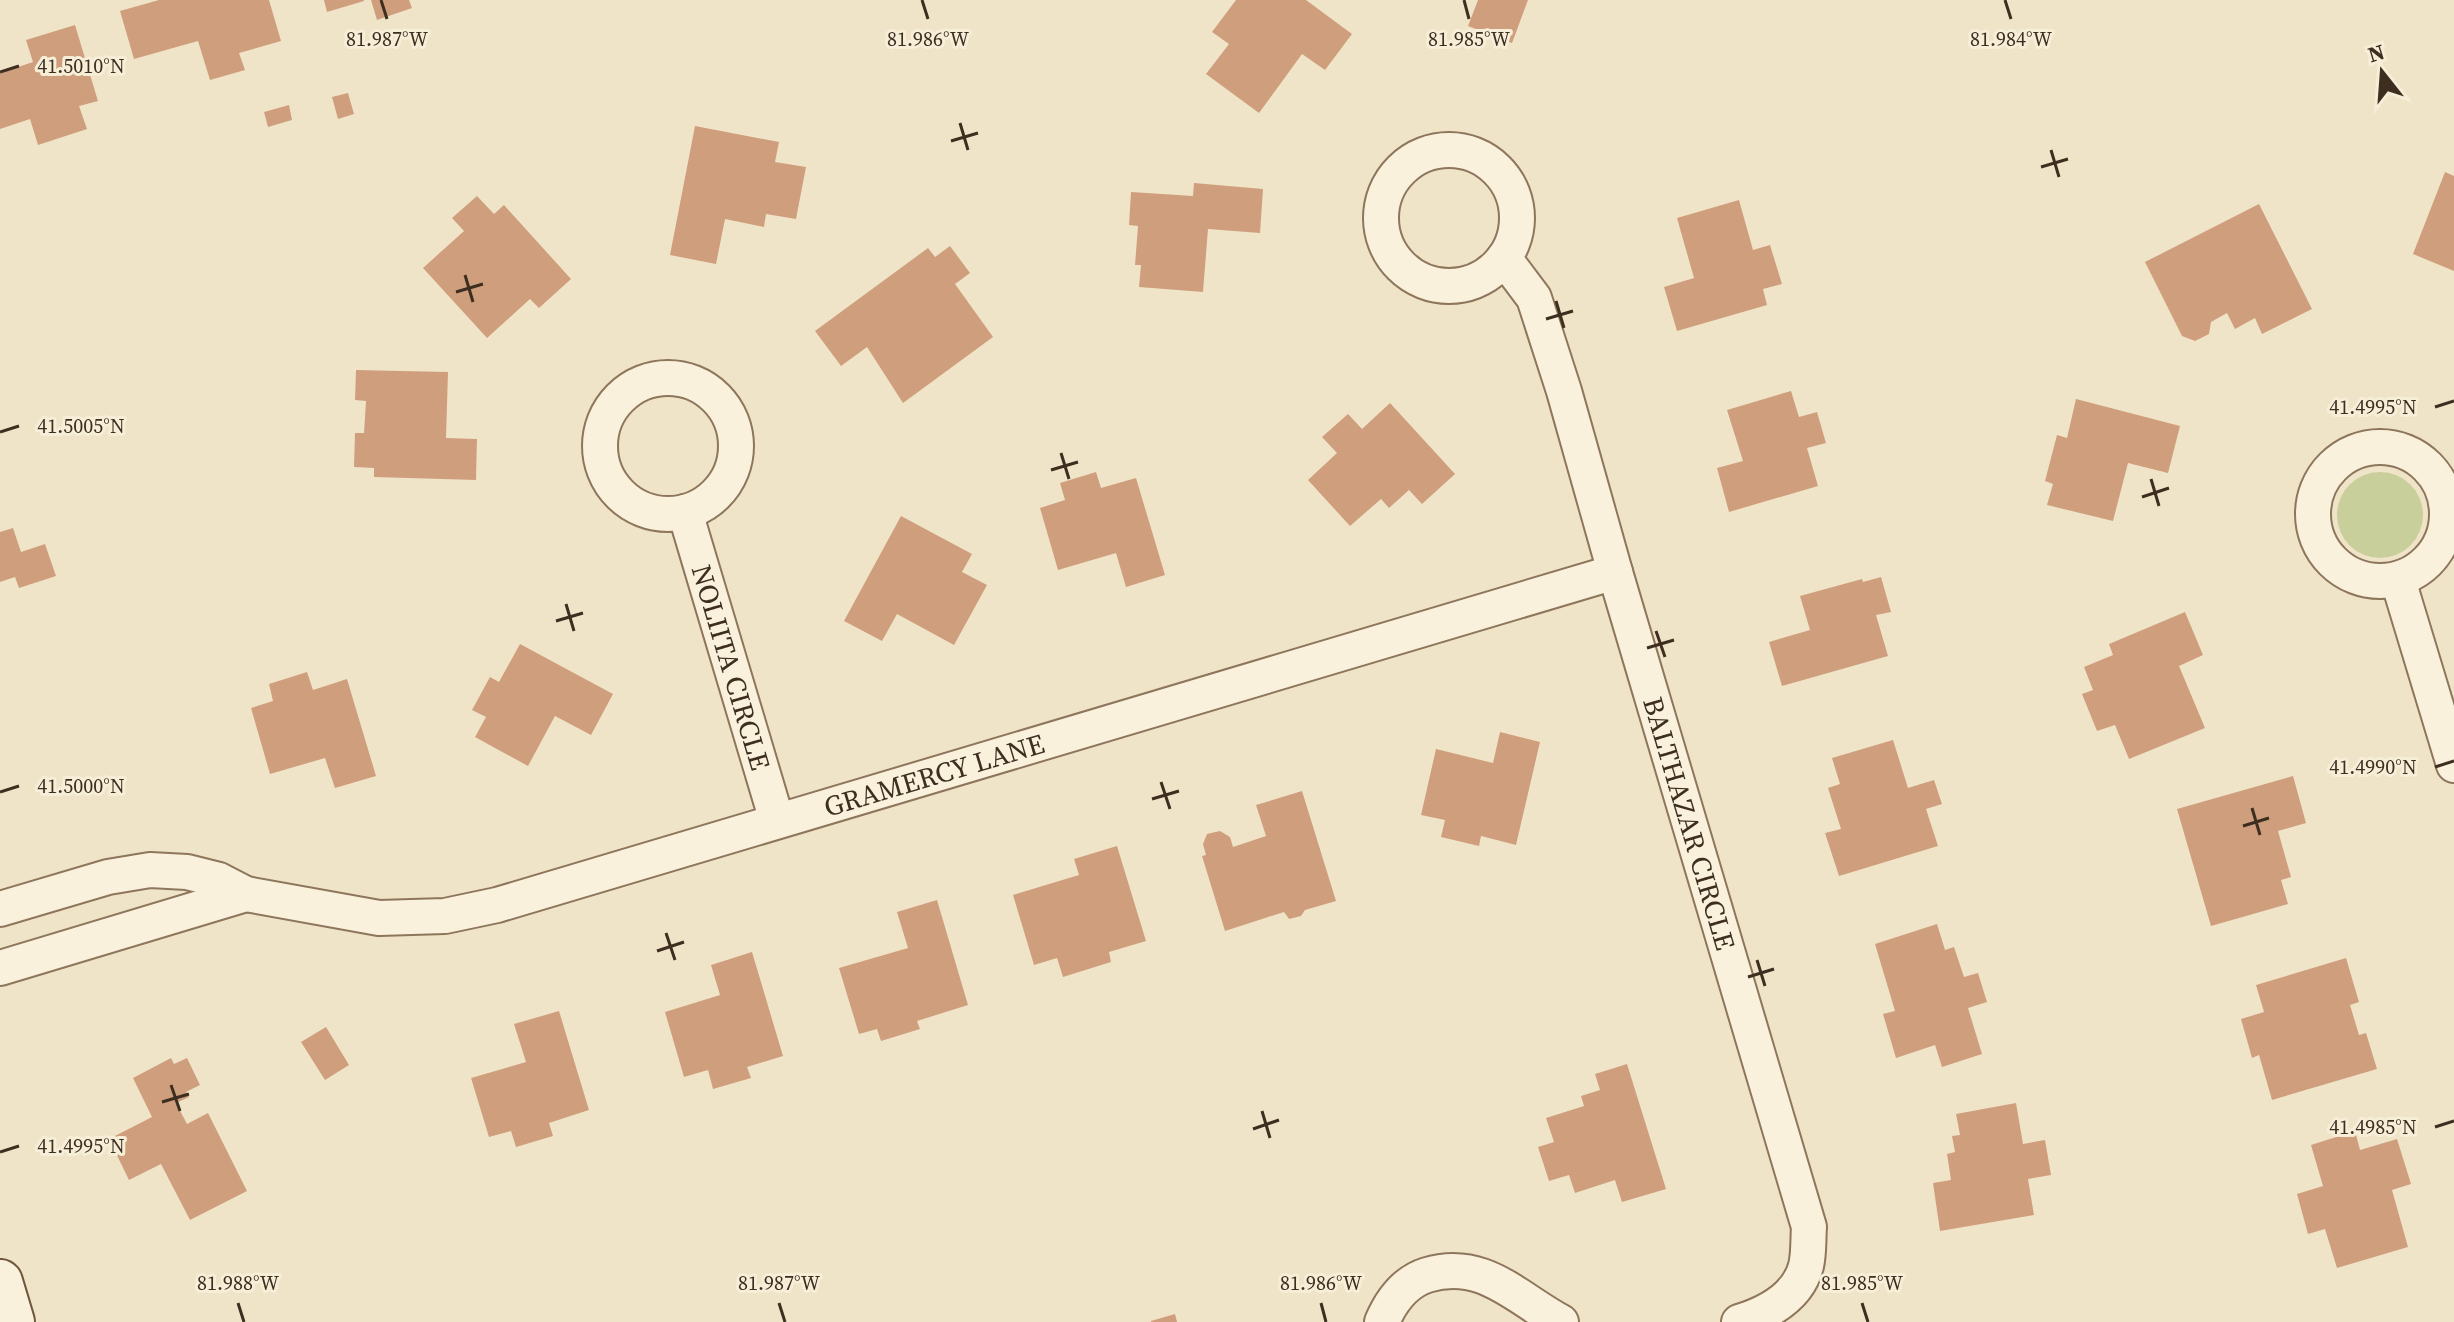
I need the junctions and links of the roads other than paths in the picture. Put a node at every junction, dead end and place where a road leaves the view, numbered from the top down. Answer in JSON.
{"nodes":[{"id":1,"x":1504,"y":258,"type":"dead end"},
{"id":2,"x":685,"y":512,"type":"junction"},
{"id":3,"x":1615,"y":572,"type":"junction"},
{"id":4,"x":2398,"y":580,"type":"dead end"},
{"id":5,"x":2454,"y":765,"type":"edge"},
{"id":6,"x":777,"y":821,"type":"junction"},
{"id":7,"x":246,"y":894,"type":"junction"},
{"id":8,"x":0,"y":909,"type":"edge"},
{"id":9,"x":0,"y":968,"type":"edge"},
{"id":10,"x":0,"y":1282,"type":"edge"},
{"id":11,"x":12,"y":1322,"type":"edge"},
{"id":12,"x":1382,"y":1322,"type":"edge"},
{"id":13,"x":1561,"y":1322,"type":"edge"},
{"id":14,"x":1739,"y":1322,"type":"edge"}],
"edges":[{"from":1,"to":3,"type":"street","name":"BALTHAZAR CIRCLE"},
{"from":2,"to":2,"type":"street"},
{"from":2,"to":6,"type":"street","name":"NOLIITA CIRCLE"},
{"from":3,"to":6,"type":"street","name":"GRAMERCY LANE"},
{"from":3,"to":14,"type":"street","name":"BALTHAZAR CIRCLE"},
{"from":4,"to":5,"type":"street"},
{"from":6,"to":7,"type":"street","name":"GRAMERCY LANE"},
{"from":7,"to":8,"type":"street","name":"GRAMERCY LANE"},
{"from":7,"to":9,"type":"street","name":"GRAMERCY LANE"},
{"from":10,"to":11,"type":"street"},
{"from":12,"to":13,"type":"street"}]}
